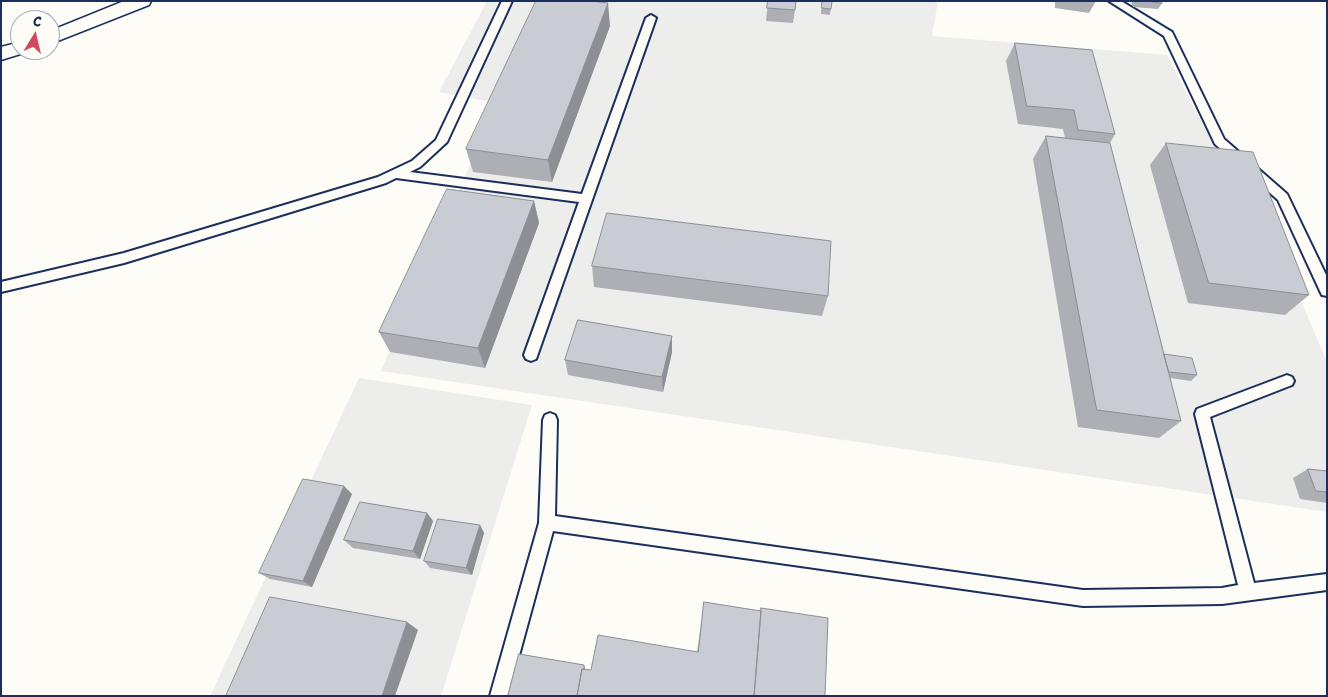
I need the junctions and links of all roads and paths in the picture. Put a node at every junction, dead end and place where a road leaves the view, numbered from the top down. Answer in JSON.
{"nodes":[{"id":1,"x":142,"y":1,"type":"edge"},
{"id":2,"x":507,"y":1,"type":"edge"},
{"id":3,"x":1114,"y":1,"type":"edge"},
{"id":4,"x":651,"y":18,"type":"dead end"},
{"id":5,"x":60,"y":34,"type":"edge"},
{"id":6,"x":396,"y":174,"type":"junction"},
{"id":7,"x":587,"y":199,"type":"junction"},
{"id":8,"x":1,"y":287,"type":"edge"},
{"id":9,"x":1327,"y":291,"type":"edge"},
{"id":10,"x":531,"y":355,"type":"dead end"},
{"id":11,"x":1287,"y":381,"type":"dead end"},
{"id":12,"x":550,"y":420,"type":"dead end"},
{"id":13,"x":547,"y":523,"type":"junction"},
{"id":14,"x":1327,"y":582,"type":"edge"},
{"id":15,"x":1248,"y":592,"type":"junction"},
{"id":16,"x":499,"y":696,"type":"edge"}],
"edges":[{"from":1,"to":5,"type":"street"},
{"from":2,"to":6,"type":"lane"},
{"from":3,"to":9,"type":"lane"},
{"from":4,"to":7,"type":"lane"},
{"from":6,"to":7,"type":"lane"},
{"from":6,"to":8,"type":"lane"},
{"from":7,"to":10,"type":"lane"},
{"from":11,"to":15,"type":"lane"},
{"from":12,"to":13,"type":"lane"},
{"from":13,"to":15,"type":"lane"},
{"from":13,"to":16,"type":"lane"},
{"from":14,"to":15,"type":"lane"}]}
